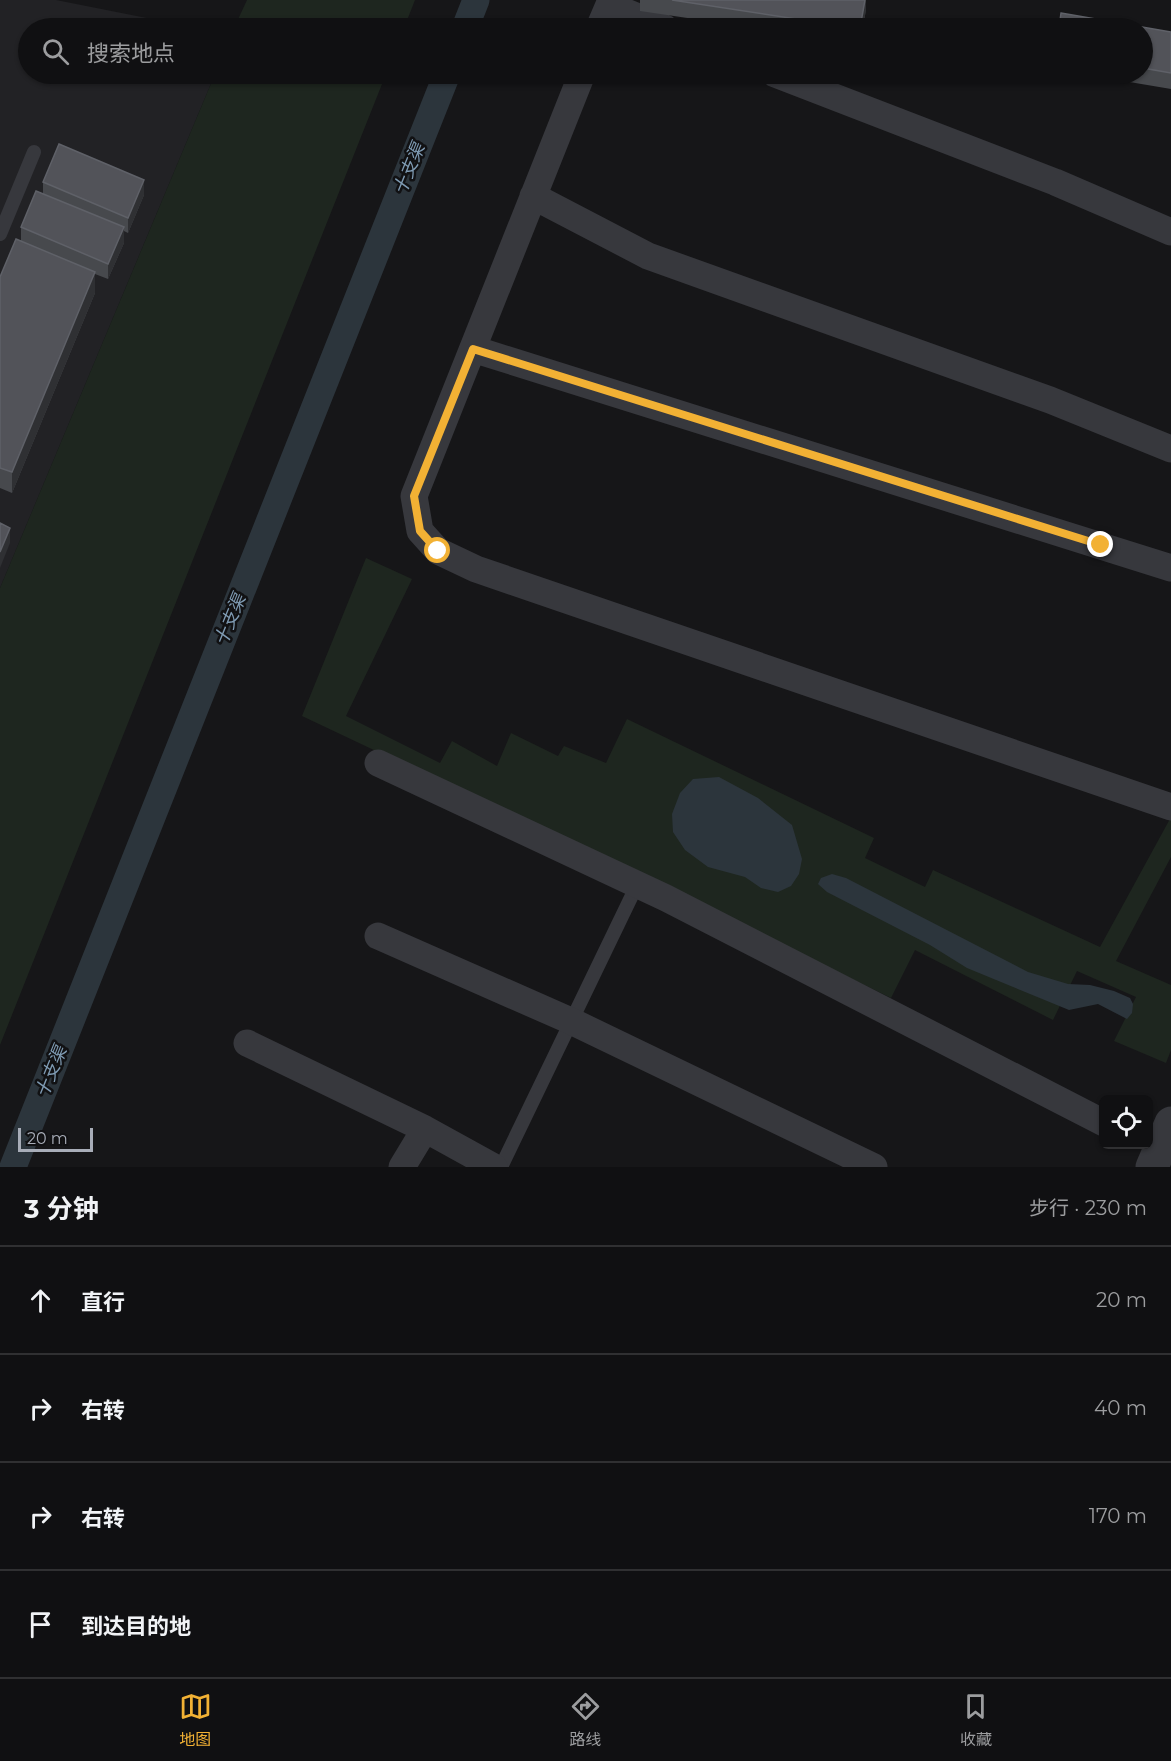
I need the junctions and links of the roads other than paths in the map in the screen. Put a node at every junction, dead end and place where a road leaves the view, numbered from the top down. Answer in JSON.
{"nodes":[{"id":1,"x":606,"y":11,"type":"edge"},
{"id":2,"x":630,"y":18,"type":"edge"},
{"id":3,"x":578,"y":84,"type":"edge"},
{"id":4,"x":801,"y":84,"type":"edge"},
{"id":5,"x":34,"y":152,"type":"dead end"},
{"id":6,"x":533,"y":196,"type":"junction"},
{"id":7,"x":1171,"y":232,"type":"edge"},
{"id":8,"x":0,"y":234,"type":"edge"},
{"id":9,"x":473,"y":349,"type":"junction"},
{"id":10,"x":1171,"y":449,"type":"edge"},
{"id":11,"x":1171,"y":568,"type":"edge"},
{"id":12,"x":378,"y":764,"type":"dead end"},
{"id":13,"x":1171,"y":807,"type":"edge"},
{"id":14,"x":637,"y":885,"type":"junction"},
{"id":15,"x":378,"y":936,"type":"dead end"},
{"id":16,"x":571,"y":1021,"type":"junction"},
{"id":17,"x":247,"y":1043,"type":"dead end"},
{"id":18,"x":1099,"y":1120,"type":"edge"},
{"id":19,"x":425,"y":1129,"type":"junction"},
{"id":20,"x":402,"y":1167,"type":"edge"},
{"id":21,"x":494,"y":1167,"type":"edge"},
{"id":22,"x":501,"y":1167,"type":"edge"},
{"id":23,"x":874,"y":1167,"type":"edge"}],
"edges":[{"from":1,"to":2,"type":"street"},
{"from":3,"to":6,"type":"street"},
{"from":4,"to":7,"type":"street"},
{"from":5,"to":8,"type":"lane"},
{"from":6,"to":9,"type":"street"},
{"from":6,"to":10,"type":"street"},
{"from":9,"to":11,"type":"street"},
{"from":9,"to":13,"type":"street"},
{"from":12,"to":14,"type":"street"},
{"from":14,"to":16,"type":"lane"},
{"from":14,"to":18,"type":"street"},
{"from":15,"to":16,"type":"street"},
{"from":16,"to":22,"type":"lane"},
{"from":16,"to":23,"type":"street"},
{"from":17,"to":19,"type":"street"},
{"from":19,"to":20,"type":"street"},
{"from":19,"to":21,"type":"street"}]}
